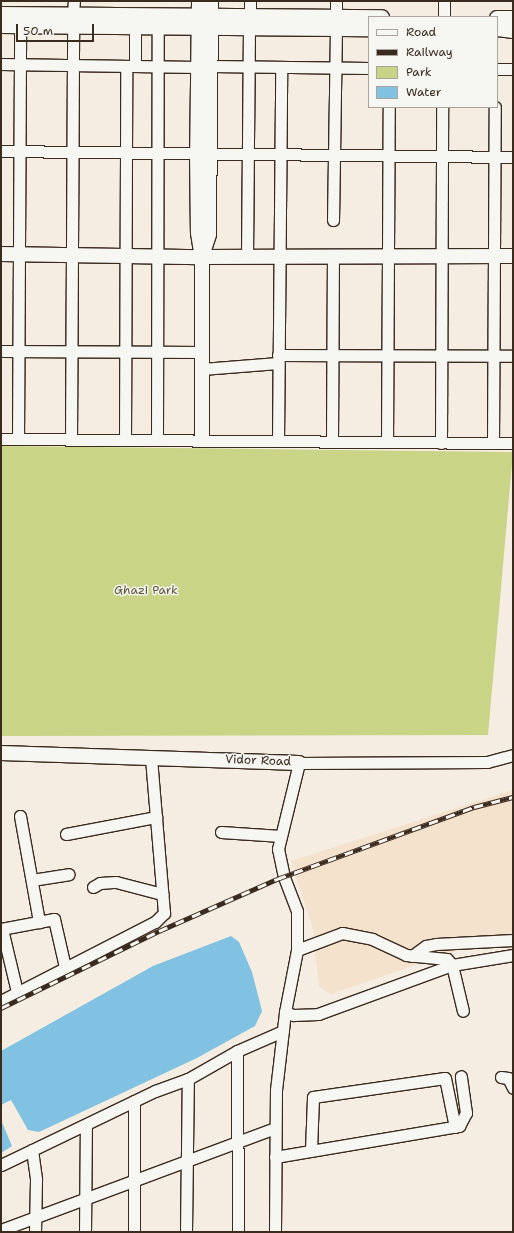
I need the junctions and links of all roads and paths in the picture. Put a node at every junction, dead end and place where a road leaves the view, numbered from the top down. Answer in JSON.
{"nodes":[{"id":1,"x":211,"y":1,"type":"edge"},
{"id":2,"x":250,"y":1,"type":"edge"},
{"id":3,"x":336,"y":1,"type":"edge"},
{"id":4,"x":444,"y":1,"type":"edge"},
{"id":5,"x":1,"y":14,"type":"edge"},
{"id":6,"x":73,"y":14,"type":"edge"},
{"id":7,"x":444,"y":16,"type":"edge"},
{"id":8,"x":204,"y":18,"type":"edge"},
{"id":9,"x":498,"y":18,"type":"edge"},
{"id":10,"x":513,"y":18,"type":"edge"},
{"id":11,"x":368,"y":19,"type":"edge"},
{"id":12,"x":250,"y":22,"type":"junction"},
{"id":13,"x":336,"y":23,"type":"junction"},
{"id":14,"x":1,"y":26,"type":"edge"},
{"id":15,"x":20,"y":26,"type":"junction"},
{"id":16,"x":135,"y":28,"type":"junction"},
{"id":17,"x":158,"y":28,"type":"junction"},
{"id":18,"x":368,"y":29,"type":"edge"},
{"id":19,"x":498,"y":29,"type":"edge"},
{"id":20,"x":513,"y":31,"type":"edge"},
{"id":21,"x":1,"y":64,"type":"edge"},
{"id":22,"x":20,"y":64,"type":"junction"},
{"id":23,"x":72,"y":65,"type":"junction"},
{"id":24,"x":130,"y":66,"type":"junction"},
{"id":25,"x":158,"y":66,"type":"junction"},
{"id":26,"x":204,"y":66,"type":"junction"},
{"id":27,"x":249,"y":66,"type":"junction"},
{"id":28,"x":281,"y":67,"type":"junction"},
{"id":29,"x":335,"y":67,"type":"junction"},
{"id":30,"x":368,"y":68,"type":"edge"},
{"id":31,"x":498,"y":69,"type":"edge"},
{"id":32,"x":513,"y":69,"type":"edge"},
{"id":33,"x":389,"y":108,"type":"edge"},
{"id":34,"x":442,"y":108,"type":"edge"},
{"id":35,"x":495,"y":108,"type":"edge"},
{"id":36,"x":1,"y":151,"type":"edge"},
{"id":37,"x":19,"y":151,"type":"junction"},
{"id":38,"x":72,"y":152,"type":"junction"},
{"id":39,"x":126,"y":152,"type":"junction"},
{"id":40,"x":158,"y":153,"type":"junction"},
{"id":41,"x":203,"y":154,"type":"junction"},
{"id":42,"x":248,"y":154,"type":"junction"},
{"id":43,"x":280,"y":154,"type":"junction"},
{"id":44,"x":334,"y":155,"type":"junction"},
{"id":45,"x":388,"y":156,"type":"junction"},
{"id":46,"x":442,"y":156,"type":"junction"},
{"id":47,"x":495,"y":157,"type":"junction"},
{"id":48,"x":513,"y":157,"type":"edge"},
{"id":49,"x":333,"y":220,"type":"dead end"},
{"id":50,"x":1,"y":254,"type":"edge"},
{"id":51,"x":19,"y":254,"type":"junction"},
{"id":52,"x":72,"y":255,"type":"junction"},
{"id":53,"x":125,"y":256,"type":"junction"},
{"id":54,"x":442,"y":256,"type":"junction"},
{"id":55,"x":494,"y":256,"type":"junction"},
{"id":56,"x":513,"y":256,"type":"edge"},
{"id":57,"x":157,"y":257,"type":"junction"},
{"id":58,"x":247,"y":257,"type":"junction"},
{"id":59,"x":279,"y":257,"type":"junction"},
{"id":60,"x":333,"y":257,"type":"junction"},
{"id":61,"x":388,"y":257,"type":"junction"},
{"id":62,"x":202,"y":258,"type":"junction"},
{"id":63,"x":1,"y":351,"type":"edge"},
{"id":64,"x":18,"y":351,"type":"junction"},
{"id":65,"x":71,"y":352,"type":"junction"},
{"id":66,"x":125,"y":352,"type":"junction"},
{"id":67,"x":157,"y":352,"type":"junction"},
{"id":68,"x":202,"y":352,"type":"junction"},
{"id":69,"x":333,"y":355,"type":"junction"},
{"id":70,"x":387,"y":355,"type":"junction"},
{"id":71,"x":441,"y":355,"type":"junction"},
{"id":72,"x":494,"y":355,"type":"junction"},
{"id":73,"x":513,"y":356,"type":"edge"},
{"id":74,"x":278,"y":359,"type":"junction"},
{"id":75,"x":202,"y":369,"type":"junction"},
{"id":76,"x":1,"y":439,"type":"edge"},
{"id":77,"x":18,"y":439,"type":"junction"},
{"id":78,"x":71,"y":439,"type":"junction"},
{"id":79,"x":125,"y":440,"type":"junction"},
{"id":80,"x":157,"y":440,"type":"junction"},
{"id":81,"x":202,"y":440,"type":"junction"},
{"id":82,"x":278,"y":440,"type":"junction"},
{"id":83,"x":332,"y":441,"type":"junction"},
{"id":84,"x":387,"y":442,"type":"junction"},
{"id":85,"x":441,"y":442,"type":"junction"},
{"id":86,"x":493,"y":443,"type":"junction"},
{"id":87,"x":513,"y":443,"type":"edge"},
{"id":88,"x":1,"y":754,"type":"edge"},
{"id":89,"x":513,"y":755,"type":"edge"},
{"id":90,"x":151,"y":758,"type":"junction"},
{"id":91,"x":299,"y":763,"type":"junction"},
{"id":92,"x":20,"y":816,"type":"dead end"},
{"id":93,"x":156,"y":817,"type":"junction"},
{"id":94,"x":221,"y":832,"type":"dead end"},
{"id":95,"x":66,"y":834,"type":"dead end"},
{"id":96,"x":281,"y":836,"type":"junction"},
{"id":97,"x":69,"y":874,"type":"dead end"},
{"id":98,"x":32,"y":880,"type":"junction"},
{"id":99,"x":93,"y":887,"type":"dead end"},
{"id":100,"x":162,"y":894,"type":"junction"},
{"id":101,"x":39,"y":922,"type":"junction"},
{"id":102,"x":2,"y":929,"type":"edge"},
{"id":103,"x":513,"y":940,"type":"edge"},
{"id":104,"x":298,"y":950,"type":"junction"},
{"id":105,"x":412,"y":956,"type":"junction"},
{"id":106,"x":513,"y":956,"type":"edge"},
{"id":107,"x":452,"y":965,"type":"junction"},
{"id":108,"x":65,"y":967,"type":"junction"},
{"id":109,"x":17,"y":992,"type":"junction"},
{"id":110,"x":1,"y":1000,"type":"edge"},
{"id":111,"x":463,"y":1011,"type":"dead end"},
{"id":112,"x":285,"y":1012,"type":"junction"},
{"id":113,"x":283,"y":1031,"type":"junction"},
{"id":114,"x":237,"y":1051,"type":"junction"},
{"id":115,"x":461,"y":1076,"type":"dead end"},
{"id":116,"x":501,"y":1077,"type":"dead end"},
{"id":117,"x":188,"y":1079,"type":"junction"},
{"id":118,"x":513,"y":1088,"type":"edge"},
{"id":119,"x":134,"y":1101,"type":"junction"},
{"id":120,"x":86,"y":1125,"type":"junction"},
{"id":121,"x":455,"y":1127,"type":"junction"},
{"id":122,"x":276,"y":1128,"type":"junction"},
{"id":123,"x":236,"y":1144,"type":"junction"},
{"id":124,"x":32,"y":1150,"type":"junction"},
{"id":125,"x":311,"y":1150,"type":"junction"},
{"id":126,"x":275,"y":1157,"type":"junction"},
{"id":127,"x":187,"y":1162,"type":"junction"},
{"id":128,"x":1,"y":1166,"type":"edge"},
{"id":129,"x":136,"y":1181,"type":"junction"},
{"id":130,"x":86,"y":1200,"type":"junction"},
{"id":131,"x":36,"y":1218,"type":"junction"},
{"id":132,"x":1,"y":1230,"type":"edge"},
{"id":133,"x":35,"y":1232,"type":"edge"},
{"id":134,"x":85,"y":1232,"type":"edge"},
{"id":135,"x":134,"y":1232,"type":"edge"},
{"id":136,"x":186,"y":1232,"type":"edge"},
{"id":137,"x":238,"y":1232,"type":"edge"},
{"id":138,"x":275,"y":1232,"type":"edge"}],
"edges":[{"from":1,"to":8,"type":"street"},
{"from":2,"to":12,"type":"street"},
{"from":3,"to":13,"type":"street"},
{"from":4,"to":7,"type":"street"},
{"from":5,"to":6,"type":"street"},
{"from":6,"to":8,"type":"street"},
{"from":6,"to":15,"type":"street"},
{"from":6,"to":16,"type":"street"},
{"from":6,"to":23,"type":"street"},
{"from":8,"to":12,"type":"street"},
{"from":8,"to":17,"type":"street"},
{"from":8,"to":26,"type":"street"},
{"from":9,"to":10,"type":"street"},
{"from":11,"to":13,"type":"street"},
{"from":12,"to":13,"type":"street"},
{"from":12,"to":27,"type":"street"},
{"from":13,"to":18,"type":"street"},
{"from":13,"to":29,"type":"street"},
{"from":14,"to":15,"type":"street"},
{"from":15,"to":22,"type":"street"},
{"from":16,"to":17,"type":"street"},
{"from":16,"to":24,"type":"street"},
{"from":17,"to":25,"type":"street"},
{"from":19,"to":20,"type":"street"},
{"from":21,"to":22,"type":"street"},
{"from":22,"to":23,"type":"street"},
{"from":22,"to":37,"type":"street"},
{"from":23,"to":24,"type":"street"},
{"from":23,"to":38,"type":"street"},
{"from":24,"to":25,"type":"street"},
{"from":24,"to":39,"type":"street"},
{"from":25,"to":26,"type":"street"},
{"from":25,"to":40,"type":"street"},
{"from":26,"to":27,"type":"street"},
{"from":26,"to":41,"type":"street"},
{"from":27,"to":28,"type":"street"},
{"from":27,"to":42,"type":"street"},
{"from":28,"to":29,"type":"street"},
{"from":28,"to":43,"type":"street"},
{"from":29,"to":30,"type":"street"},
{"from":29,"to":44,"type":"street"},
{"from":31,"to":32,"type":"street"},
{"from":33,"to":45,"type":"street"},
{"from":34,"to":46,"type":"street"},
{"from":35,"to":47,"type":"street"},
{"from":36,"to":37,"type":"street"},
{"from":37,"to":38,"type":"street"},
{"from":37,"to":51,"type":"street"},
{"from":38,"to":39,"type":"street"},
{"from":38,"to":52,"type":"street"},
{"from":39,"to":40,"type":"street"},
{"from":39,"to":53,"type":"street"},
{"from":40,"to":41,"type":"street"},
{"from":40,"to":57,"type":"street"},
{"from":41,"to":42,"type":"street"},
{"from":41,"to":62,"type":"street"},
{"from":42,"to":43,"type":"street"},
{"from":42,"to":58,"type":"street"},
{"from":43,"to":44,"type":"street"},
{"from":43,"to":59,"type":"street"},
{"from":44,"to":45,"type":"street"},
{"from":44,"to":49,"type":"street"},
{"from":45,"to":46,"type":"street"},
{"from":45,"to":61,"type":"street"},
{"from":46,"to":47,"type":"street"},
{"from":46,"to":54,"type":"street"},
{"from":47,"to":48,"type":"street"},
{"from":47,"to":55,"type":"street"},
{"from":50,"to":51,"type":"street"},
{"from":51,"to":52,"type":"street"},
{"from":51,"to":64,"type":"street"},
{"from":52,"to":53,"type":"street"},
{"from":52,"to":65,"type":"street"},
{"from":53,"to":57,"type":"street"},
{"from":53,"to":66,"type":"street"},
{"from":54,"to":55,"type":"street"},
{"from":54,"to":61,"type":"street"},
{"from":54,"to":71,"type":"street"},
{"from":55,"to":56,"type":"street"},
{"from":55,"to":72,"type":"street"},
{"from":57,"to":62,"type":"street"},
{"from":57,"to":67,"type":"street"},
{"from":58,"to":59,"type":"street"},
{"from":58,"to":62,"type":"street"},
{"from":59,"to":60,"type":"street"},
{"from":59,"to":74,"type":"street"},
{"from":60,"to":61,"type":"street"},
{"from":60,"to":69,"type":"street"},
{"from":61,"to":70,"type":"street"},
{"from":62,"to":68,"type":"street"},
{"from":63,"to":64,"type":"street"},
{"from":64,"to":65,"type":"street"},
{"from":64,"to":77,"type":"street"},
{"from":65,"to":66,"type":"street"},
{"from":65,"to":78,"type":"street"},
{"from":66,"to":67,"type":"street"},
{"from":66,"to":79,"type":"street"},
{"from":67,"to":68,"type":"street"},
{"from":67,"to":80,"type":"street"},
{"from":68,"to":75,"type":"street"},
{"from":69,"to":70,"type":"street"},
{"from":69,"to":74,"type":"street"},
{"from":69,"to":83,"type":"street"},
{"from":70,"to":71,"type":"street"},
{"from":70,"to":84,"type":"street"},
{"from":71,"to":72,"type":"street"},
{"from":71,"to":85,"type":"street"},
{"from":72,"to":73,"type":"street"},
{"from":72,"to":86,"type":"street"},
{"from":74,"to":75,"type":"street"},
{"from":74,"to":82,"type":"street"},
{"from":75,"to":81,"type":"street"},
{"from":76,"to":77,"type":"street"},
{"from":77,"to":78,"type":"street"},
{"from":78,"to":79,"type":"street"},
{"from":79,"to":80,"type":"street"},
{"from":80,"to":81,"type":"street"},
{"from":81,"to":82,"type":"street"},
{"from":82,"to":83,"type":"street"},
{"from":83,"to":84,"type":"street"},
{"from":84,"to":85,"type":"street"},
{"from":85,"to":86,"type":"street"},
{"from":86,"to":87,"type":"street"},
{"from":88,"to":90,"type":"street","name":"Vidor Road"},
{"from":89,"to":91,"type":"street","name":"Vidor Road"},
{"from":90,"to":91,"type":"street","name":"Vidor Road"},
{"from":90,"to":93,"type":"street"},
{"from":91,"to":96,"type":"street"},
{"from":92,"to":98,"type":"street"},
{"from":93,"to":95,"type":"street"},
{"from":93,"to":100,"type":"street"},
{"from":94,"to":96,"type":"street"},
{"from":96,"to":104,"type":"street"},
{"from":97,"to":98,"type":"street"},
{"from":98,"to":101,"type":"street"},
{"from":99,"to":100,"type":"street"},
{"from":100,"to":108,"type":"street"},
{"from":101,"to":102,"type":"street"},
{"from":101,"to":108,"type":"street"},
{"from":102,"to":109,"type":"street"},
{"from":103,"to":105,"type":"street"},
{"from":104,"to":105,"type":"street"},
{"from":104,"to":112,"type":"street"},
{"from":105,"to":107,"type":"street"},
{"from":106,"to":107,"type":"street"},
{"from":107,"to":111,"type":"street"},
{"from":107,"to":112,"type":"street"},
{"from":108,"to":109,"type":"street"},
{"from":109,"to":110,"type":"street"},
{"from":112,"to":113,"type":"street"},
{"from":113,"to":114,"type":"street"},
{"from":113,"to":122,"type":"street"},
{"from":114,"to":117,"type":"street"},
{"from":114,"to":123,"type":"street"},
{"from":115,"to":121,"type":"street"},
{"from":116,"to":118,"type":"street"},
{"from":117,"to":119,"type":"street"},
{"from":117,"to":127,"type":"street"},
{"from":119,"to":120,"type":"street"},
{"from":119,"to":129,"type":"street"},
{"from":120,"to":124,"type":"street"},
{"from":120,"to":130,"type":"street"},
{"from":121,"to":125,"type":"street"},
{"from":121,"to":125,"type":"street"},
{"from":122,"to":123,"type":"street"},
{"from":122,"to":126,"type":"street"},
{"from":123,"to":127,"type":"street"},
{"from":123,"to":137,"type":"street"},
{"from":124,"to":128,"type":"street"},
{"from":124,"to":131,"type":"street"},
{"from":125,"to":126,"type":"street"},
{"from":126,"to":138,"type":"street"},
{"from":127,"to":129,"type":"street"},
{"from":127,"to":136,"type":"street"},
{"from":129,"to":130,"type":"street"},
{"from":129,"to":135,"type":"street"},
{"from":130,"to":131,"type":"street"},
{"from":130,"to":134,"type":"street"},
{"from":131,"to":132,"type":"street"},
{"from":131,"to":133,"type":"street"}]}
